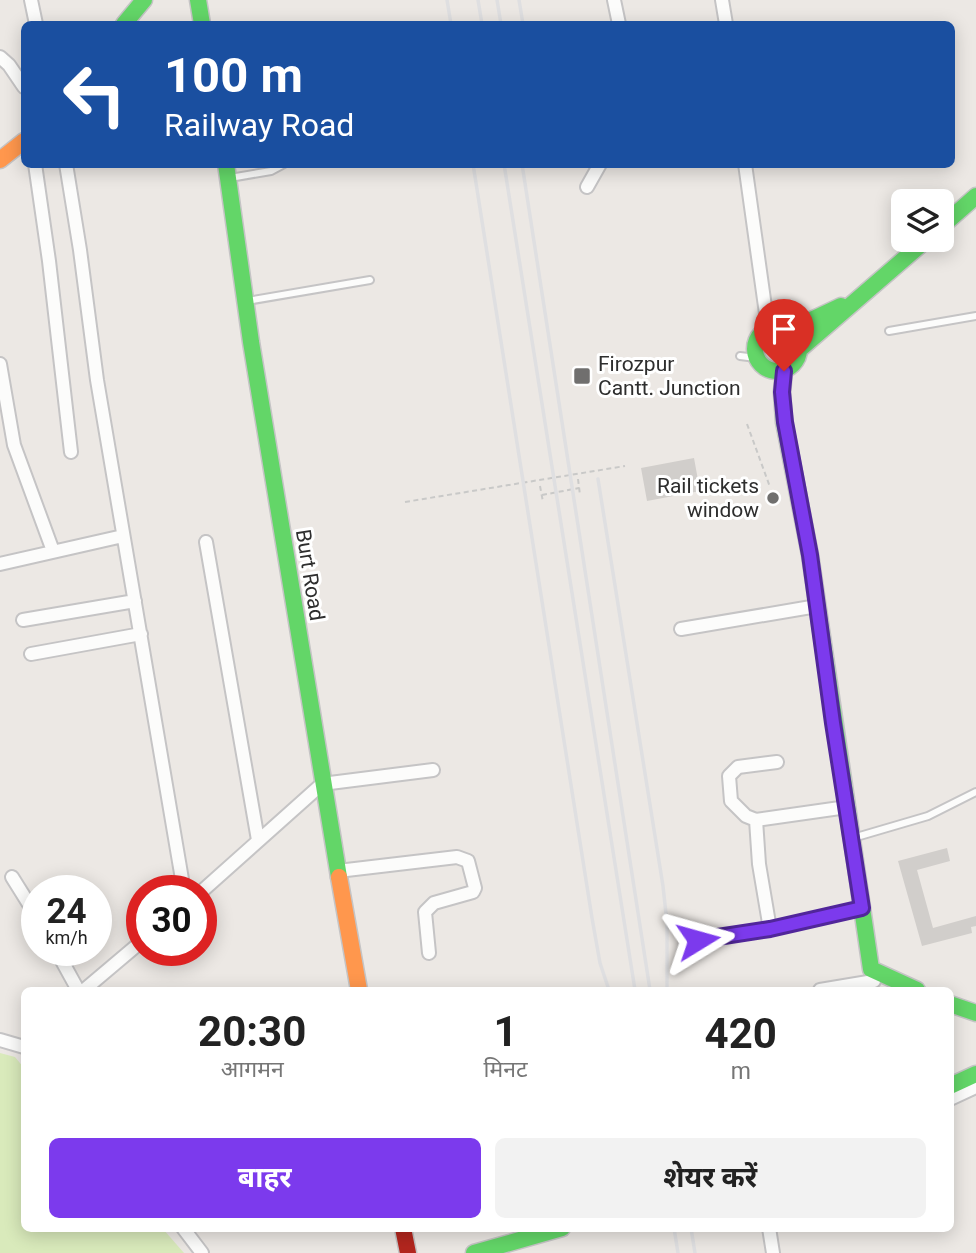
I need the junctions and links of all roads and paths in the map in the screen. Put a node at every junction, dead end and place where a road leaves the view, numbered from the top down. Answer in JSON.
{"nodes":[{"id":1,"x":31,"y":0,"type":"edge"},
{"id":2,"x":144,"y":0,"type":"edge"},
{"id":3,"x":198,"y":0,"type":"edge"},
{"id":4,"x":614,"y":0,"type":"edge"},
{"id":5,"x":722,"y":0,"type":"edge"},
{"id":6,"x":35,"y":21,"type":"edge"},
{"id":7,"x":126,"y":21,"type":"edge"},
{"id":8,"x":202,"y":21,"type":"edge"},
{"id":9,"x":618,"y":21,"type":"edge"},
{"id":10,"x":726,"y":21,"type":"edge"},
{"id":11,"x":0,"y":57,"type":"edge"},
{"id":12,"x":21,"y":83,"type":"edge"},
{"id":13,"x":21,"y":143,"type":"edge"},
{"id":14,"x":0,"y":160,"type":"edge"},
{"id":15,"x":35,"y":168,"type":"edge"},
{"id":16,"x":67,"y":168,"type":"edge"},
{"id":17,"x":277,"y":168,"type":"edge"},
{"id":18,"x":598,"y":168,"type":"edge"},
{"id":19,"x":746,"y":168,"type":"edge"},
{"id":20,"x":227,"y":171,"type":"edge"},
{"id":21,"x":587,"y":187,"type":"dead end"},
{"id":22,"x":976,"y":196,"type":"edge"},
{"id":23,"x":954,"y":215,"type":"edge"},
{"id":24,"x":913,"y":252,"type":"edge"},
{"id":25,"x":370,"y":281,"type":"dead end"},
{"id":26,"x":862,"y":297,"type":"junction"},
{"id":27,"x":246,"y":301,"type":"junction"},
{"id":28,"x":976,"y":316,"type":"edge"},
{"id":29,"x":768,"y":328,"type":"junction"},
{"id":30,"x":790,"y":330,"type":"junction"},
{"id":31,"x":889,"y":331,"type":"dead end"},
{"id":32,"x":800,"y":349,"type":"junction"},
{"id":33,"x":0,"y":364,"type":"edge"},
{"id":34,"x":784,"y":371,"type":"junction"},
{"id":35,"x":747,"y":424,"type":"dead end"},
{"id":36,"x":71,"y":452,"type":"dead end"},
{"id":37,"x":625,"y":466,"type":"dead end"},
{"id":38,"x":578,"y":479,"type":"dead end"},
{"id":39,"x":541,"y":486,"type":"dead end"},
{"id":40,"x":770,"y":487,"type":"dead end"},
{"id":41,"x":579,"y":488,"type":"junction"},
{"id":42,"x":542,"y":495,"type":"junction"},
{"id":43,"x":580,"y":495,"type":"dead end"},
{"id":44,"x":405,"y":502,"type":"dead end"},
{"id":45,"x":544,"y":502,"type":"dead end"},
{"id":46,"x":123,"y":536,"type":"junction"},
{"id":47,"x":206,"y":542,"type":"dead end"},
{"id":48,"x":53,"y":551,"type":"junction"},
{"id":49,"x":0,"y":564,"type":"edge"},
{"id":50,"x":135,"y":601,"type":"junction"},
{"id":51,"x":817,"y":606,"type":"junction"},
{"id":52,"x":23,"y":620,"type":"dead end"},
{"id":53,"x":681,"y":629,"type":"dead end"},
{"id":54,"x":141,"y":634,"type":"junction"},
{"id":55,"x":31,"y":654,"type":"dead end"},
{"id":56,"x":777,"y":762,"type":"dead end"},
{"id":57,"x":433,"y":770,"type":"dead end"},
{"id":58,"x":322,"y":784,"type":"junction"},
{"id":59,"x":976,"y":792,"type":"edge"},
{"id":60,"x":847,"y":807,"type":"junction"},
{"id":61,"x":756,"y":820,"type":"junction"},
{"id":62,"x":852,"y":838,"type":"junction"},
{"id":63,"x":258,"y":840,"type":"junction"},
{"id":64,"x":338,"y":871,"type":"junction"},
{"id":65,"x":181,"y":875,"type":"edge"},
{"id":66,"x":12,"y":877,"type":"dead end"},
{"id":67,"x":217,"y":877,"type":"edge"},
{"id":68,"x":21,"y":891,"type":"edge"},
{"id":69,"x":862,"y":908,"type":"junction"},
{"id":70,"x":770,"y":929,"type":"junction"},
{"id":71,"x":698,"y":940,"type":"dead end"},
{"id":72,"x":429,"y":953,"type":"dead end"},
{"id":73,"x":126,"y":955,"type":"edge"},
{"id":74,"x":65,"y":966,"type":"edge"},
{"id":75,"x":874,"y":980,"type":"edge"},
{"id":76,"x":76,"y":987,"type":"edge"},
{"id":77,"x":88,"y":987,"type":"edge"},
{"id":78,"x":358,"y":987,"type":"edge"},
{"id":79,"x":836,"y":987,"type":"edge"},
{"id":80,"x":904,"y":987,"type":"edge"},
{"id":81,"x":954,"y":1005,"type":"edge"},
{"id":82,"x":976,"y":1013,"type":"edge"},
{"id":83,"x":0,"y":1040,"type":"edge"},
{"id":84,"x":21,"y":1046,"type":"edge"},
{"id":85,"x":976,"y":1074,"type":"edge"},
{"id":86,"x":954,"y":1084,"type":"edge"},
{"id":87,"x":976,"y":1087,"type":"edge"},
{"id":88,"x":954,"y":1098,"type":"edge"},
{"id":89,"x":186,"y":1232,"type":"edge"},
{"id":90,"x":404,"y":1232,"type":"edge"},
{"id":91,"x":548,"y":1232,"type":"edge"},
{"id":92,"x":769,"y":1232,"type":"edge"},
{"id":93,"x":202,"y":1253,"type":"edge"},
{"id":94,"x":408,"y":1253,"type":"edge"},
{"id":95,"x":474,"y":1253,"type":"edge"},
{"id":96,"x":772,"y":1253,"type":"edge"}],
"edges":[{"from":1,"to":6,"type":"street"},
{"from":2,"to":7,"type":"main road"},
{"from":3,"to":8,"type":"main road"},
{"from":4,"to":9,"type":"street"},
{"from":5,"to":10,"type":"street"},
{"from":11,"to":12,"type":"street"},
{"from":13,"to":14,"type":"main road"},
{"from":15,"to":36,"type":"street"},
{"from":16,"to":46,"type":"street"},
{"from":17,"to":20,"type":"lane"},
{"from":18,"to":21,"type":"street"},
{"from":19,"to":29,"type":"street"},
{"from":20,"to":27,"type":"main road","name":"Burt Road"},
{"from":22,"to":23,"type":"main road"},
{"from":24,"to":26,"type":"main road"},
{"from":25,"to":27,"type":"lane"},
{"from":26,"to":30,"type":"main road"},
{"from":26,"to":32,"type":"main road"},
{"from":27,"to":58,"type":"main road","name":"Burt Road"},
{"from":28,"to":31,"type":"lane"},
{"from":29,"to":30,"type":"main road"},
{"from":29,"to":34,"type":"main road"},
{"from":30,"to":32,"type":"main road"},
{"from":32,"to":34,"type":"main road"},
{"from":33,"to":48,"type":"street"},
{"from":34,"to":51,"type":"main road"},
{"from":35,"to":40,"type":"path"},
{"from":37,"to":44,"type":"path"},
{"from":38,"to":41,"type":"path"},
{"from":39,"to":42,"type":"path"},
{"from":41,"to":42,"type":"path"},
{"from":41,"to":43,"type":"path"},
{"from":42,"to":45,"type":"path"},
{"from":46,"to":48,"type":"street"},
{"from":46,"to":50,"type":"street"},
{"from":47,"to":63,"type":"street"},
{"from":48,"to":49,"type":"street"},
{"from":50,"to":52,"type":"street"},
{"from":50,"to":54,"type":"street"},
{"from":51,"to":53,"type":"street"},
{"from":51,"to":60,"type":"main road"},
{"from":54,"to":55,"type":"street"},
{"from":54,"to":65,"type":"street"},
{"from":56,"to":61,"type":"street"},
{"from":57,"to":58,"type":"street"},
{"from":58,"to":63,"type":"street"},
{"from":58,"to":64,"type":"main road","name":"Burt Road"},
{"from":59,"to":62,"type":"lane"},
{"from":60,"to":61,"type":"street"},
{"from":60,"to":62,"type":"main road"},
{"from":61,"to":70,"type":"street"},
{"from":62,"to":69,"type":"main road"},
{"from":63,"to":67,"type":"street"},
{"from":64,"to":72,"type":"street"},
{"from":64,"to":78,"type":"main road","name":"Burt Road"},
{"from":66,"to":68,"type":"street"},
{"from":69,"to":70,"type":"street"},
{"from":69,"to":75,"type":"main road"},
{"from":70,"to":71,"type":"street"},
{"from":73,"to":77,"type":"street"},
{"from":74,"to":76,"type":"street"},
{"from":75,"to":79,"type":"street"},
{"from":75,"to":80,"type":"main road"},
{"from":81,"to":82,"type":"main road"},
{"from":83,"to":84,"type":"street"},
{"from":85,"to":86,"type":"main road"},
{"from":87,"to":88,"type":"street"},
{"from":89,"to":93,"type":"street"},
{"from":90,"to":94,"type":"main road"},
{"from":91,"to":95,"type":"main road"},
{"from":92,"to":96,"type":"street"}]}
